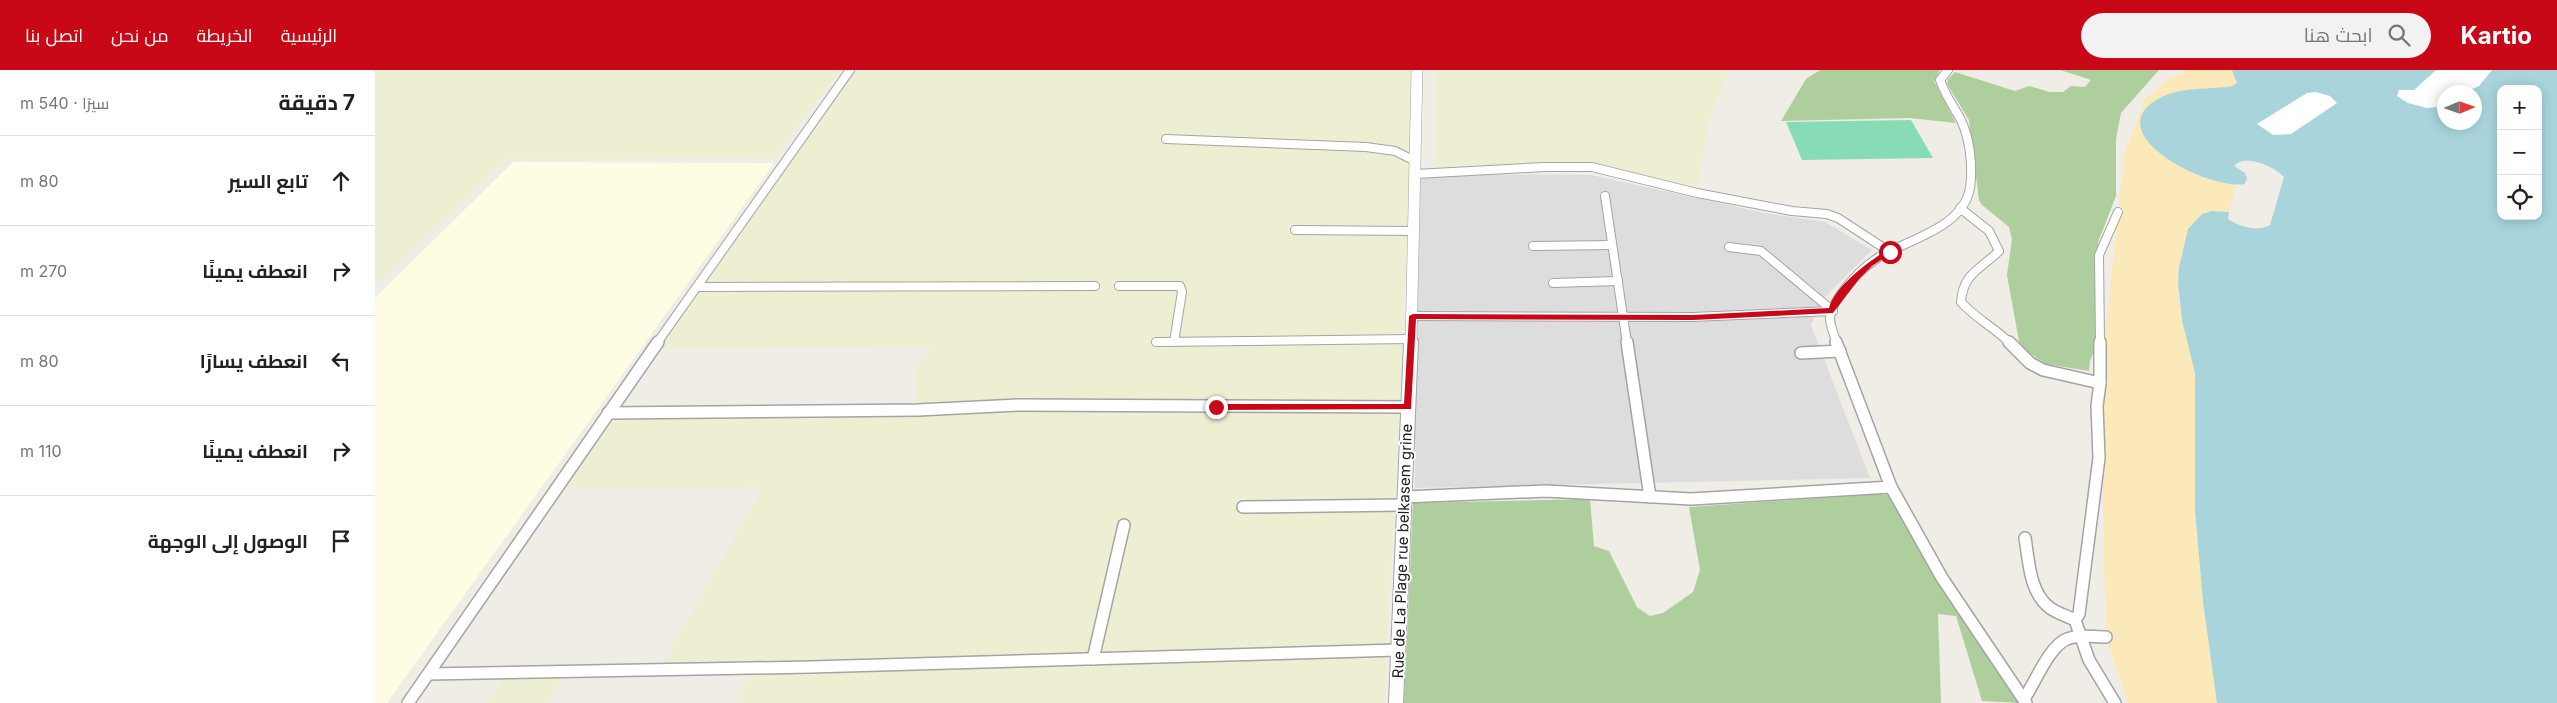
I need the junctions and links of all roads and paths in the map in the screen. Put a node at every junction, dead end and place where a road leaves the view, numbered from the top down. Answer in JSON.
{"nodes":[{"id":1,"x":850,"y":70,"type":"edge"},
{"id":2,"x":1417,"y":70,"type":"edge"},
{"id":3,"x":1948,"y":70,"type":"edge"},
{"id":4,"x":1166,"y":139,"type":"dead end"},
{"id":5,"x":1415,"y":161,"type":"junction"},
{"id":6,"x":1415,"y":174,"type":"junction"},
{"id":7,"x":1605,"y":196,"type":"dead end"},
{"id":8,"x":1960,"y":208,"type":"junction"},
{"id":9,"x":2118,"y":212,"type":"dead end"},
{"id":10,"x":1295,"y":230,"type":"dead end"},
{"id":11,"x":1413,"y":231,"type":"junction"},
{"id":12,"x":1612,"y":245,"type":"junction"},
{"id":13,"x":1533,"y":246,"type":"dead end"},
{"id":14,"x":1729,"y":246,"type":"dead end"},
{"id":15,"x":1890,"y":252,"type":"junction"},
{"id":16,"x":1618,"y":281,"type":"junction"},
{"id":17,"x":1553,"y":283,"type":"dead end"},
{"id":18,"x":1095,"y":286,"type":"dead end"},
{"id":19,"x":1119,"y":286,"type":"dead end"},
{"id":20,"x":697,"y":287,"type":"junction"},
{"id":21,"x":1833,"y":311,"type":"junction"},
{"id":22,"x":1413,"y":316,"type":"junction"},
{"id":23,"x":1623,"y":318,"type":"junction"},
{"id":24,"x":1411,"y":339,"type":"junction"},
{"id":25,"x":1156,"y":342,"type":"dead end"},
{"id":26,"x":1173,"y":342,"type":"junction"},
{"id":27,"x":1839,"y":351,"type":"junction"},
{"id":28,"x":1801,"y":353,"type":"dead end"},
{"id":29,"x":2100,"y":383,"type":"junction"},
{"id":30,"x":1408,"y":407,"type":"junction"},
{"id":31,"x":608,"y":413,"type":"junction"},
{"id":32,"x":1891,"y":487,"type":"junction"},
{"id":33,"x":1650,"y":497,"type":"junction"},
{"id":34,"x":1404,"y":501,"type":"junction"},
{"id":35,"x":1243,"y":507,"type":"dead end"},
{"id":36,"x":1124,"y":525,"type":"dead end"},
{"id":37,"x":2025,"y":538,"type":"dead end"},
{"id":38,"x":2075,"y":620,"type":"junction"},
{"id":39,"x":2080,"y":637,"type":"junction"},
{"id":40,"x":2105,"y":637,"type":"dead end"},
{"id":41,"x":1398,"y":650,"type":"junction"},
{"id":42,"x":1093,"y":659,"type":"junction"},
{"id":43,"x":429,"y":674,"type":"junction"},
{"id":44,"x":2025,"y":701,"type":"edge"},
{"id":45,"x":408,"y":703,"type":"edge"},
{"id":46,"x":1396,"y":703,"type":"edge"},
{"id":47,"x":2115,"y":703,"type":"edge"}],
"edges":[{"from":1,"to":20,"type":"street"},
{"from":2,"to":5,"type":"street","name":"Rue de La Plage rue belkasem grine"},
{"from":3,"to":8,"type":"street"},
{"from":4,"to":5,"type":"street"},
{"from":5,"to":6,"type":"street","name":"Rue de La Plage rue belkasem grine"},
{"from":6,"to":11,"type":"street","name":"Rue de La Plage rue belkasem grine"},
{"from":6,"to":15,"type":"street"},
{"from":7,"to":12,"type":"street"},
{"from":8,"to":15,"type":"street"},
{"from":8,"to":29,"type":"street"},
{"from":9,"to":29,"type":"street"},
{"from":10,"to":11,"type":"street"},
{"from":11,"to":22,"type":"street","name":"Rue de La Plage rue belkasem grine"},
{"from":12,"to":13,"type":"street"},
{"from":12,"to":16,"type":"street"},
{"from":14,"to":21,"type":"street"},
{"from":15,"to":21,"type":"street"},
{"from":16,"to":17,"type":"street"},
{"from":16,"to":23,"type":"street"},
{"from":18,"to":20,"type":"street"},
{"from":19,"to":26,"type":"street"},
{"from":20,"to":31,"type":"street"},
{"from":21,"to":23,"type":"street"},
{"from":21,"to":27,"type":"street"},
{"from":22,"to":23,"type":"street"},
{"from":22,"to":24,"type":"street","name":"Rue de La Plage rue belkasem grine"},
{"from":23,"to":33,"type":"street"},
{"from":24,"to":26,"type":"street"},
{"from":24,"to":30,"type":"street","name":"Rue de La Plage rue belkasem grine"},
{"from":25,"to":26,"type":"street"},
{"from":27,"to":28,"type":"street"},
{"from":27,"to":32,"type":"street"},
{"from":29,"to":38,"type":"street"},
{"from":30,"to":31,"type":"street"},
{"from":30,"to":34,"type":"street","name":"Rue de La Plage rue belkasem grine"},
{"from":31,"to":43,"type":"street"},
{"from":32,"to":33,"type":"street"},
{"from":32,"to":44,"type":"street"},
{"from":33,"to":34,"type":"street"},
{"from":34,"to":35,"type":"street"},
{"from":34,"to":41,"type":"street","name":"Rue de La Plage rue belkasem grine"},
{"from":36,"to":42,"type":"street"},
{"from":37,"to":38,"type":"street"},
{"from":38,"to":39,"type":"street"},
{"from":39,"to":40,"type":"street"},
{"from":39,"to":44,"type":"street"},
{"from":39,"to":47,"type":"street"},
{"from":41,"to":42,"type":"street"},
{"from":41,"to":46,"type":"street","name":"Rue de La Plage rue belkasem grine"},
{"from":42,"to":43,"type":"street"},
{"from":43,"to":45,"type":"street"}]}
